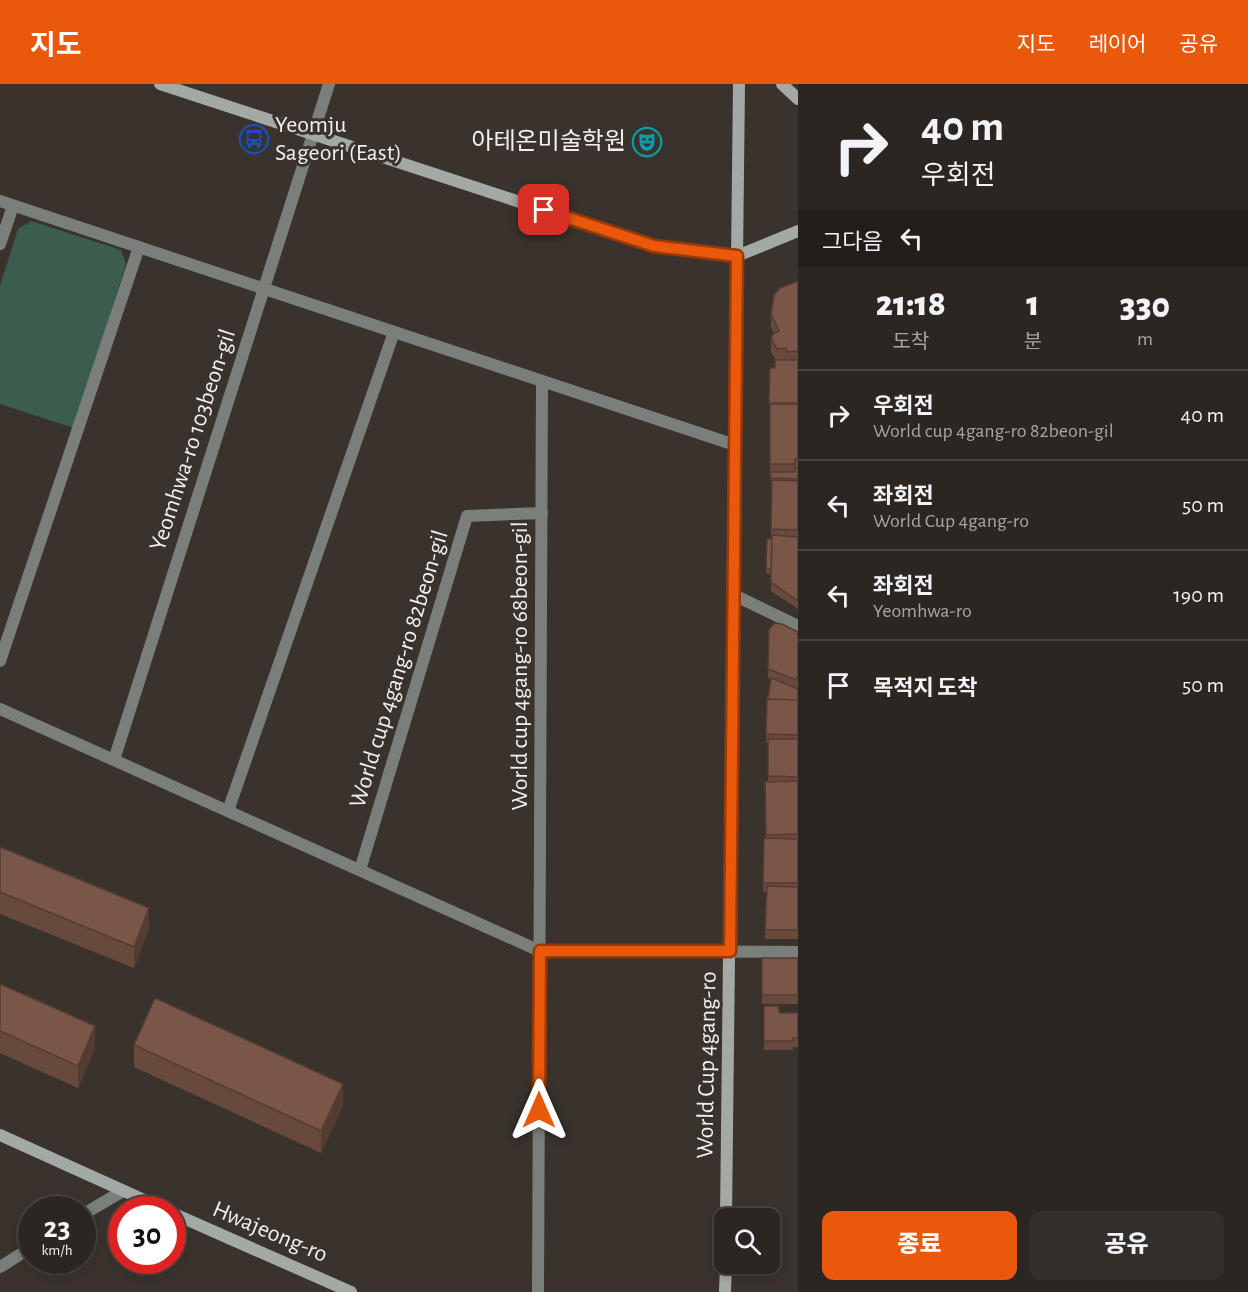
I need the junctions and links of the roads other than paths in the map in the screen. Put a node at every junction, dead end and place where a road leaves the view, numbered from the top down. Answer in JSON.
{"nodes":[{"id":1,"x":160,"y":84,"type":"edge"},
{"id":2,"x":329,"y":84,"type":"edge"},
{"id":3,"x":738,"y":84,"type":"edge"},
{"id":4,"x":782,"y":84,"type":"edge"},
{"id":5,"x":798,"y":99,"type":"edge"},
{"id":6,"x":313,"y":134,"type":"junction"},
{"id":7,"x":0,"y":201,"type":"edge"},
{"id":8,"x":13,"y":206,"type":"junction"},
{"id":9,"x":798,"y":231,"type":"edge"},
{"id":10,"x":0,"y":244,"type":"edge"},
{"id":11,"x":139,"y":247,"type":"junction"},
{"id":12,"x":737,"y":256,"type":"junction"},
{"id":13,"x":263,"y":288,"type":"junction"},
{"id":14,"x":394,"y":332,"type":"junction"},
{"id":15,"x":542,"y":381,"type":"junction"},
{"id":16,"x":735,"y":445,"type":"junction"},
{"id":17,"x":542,"y":513,"type":"junction"},
{"id":18,"x":734,"y":595,"type":"junction"},
{"id":19,"x":798,"y":626,"type":"edge"},
{"id":20,"x":0,"y":661,"type":"edge"},
{"id":21,"x":0,"y":709,"type":"edge"},
{"id":22,"x":114,"y":760,"type":"junction"},
{"id":23,"x":228,"y":811,"type":"junction"},
{"id":24,"x":360,"y":870,"type":"junction"},
{"id":25,"x":540,"y":951,"type":"junction"},
{"id":26,"x":730,"y":951,"type":"junction"},
{"id":27,"x":798,"y":952,"type":"edge"},
{"id":28,"x":0,"y":1135,"type":"edge"},
{"id":29,"x":123,"y":1191,"type":"junction"},
{"id":30,"x":134,"y":1196,"type":"edge"},
{"id":31,"x":96,"y":1207,"type":"edge"},
{"id":32,"x":726,"y":1208,"type":"edge"},
{"id":33,"x":186,"y":1219,"type":"edge"},
{"id":34,"x":18,"y":1256,"type":"edge"},
{"id":35,"x":0,"y":1267,"type":"edge"},
{"id":36,"x":726,"y":1274,"type":"edge"},
{"id":37,"x":351,"y":1292,"type":"edge"},
{"id":38,"x":538,"y":1292,"type":"edge"},
{"id":39,"x":725,"y":1292,"type":"edge"}],
"edges":[{"from":1,"to":6,"type":"street"},
{"from":2,"to":6,"type":"street","name":"Yeomhwa-ro 103beon-gil"},
{"from":3,"to":12,"type":"street","name":"World Cup 4gang-ro"},
{"from":4,"to":5,"type":"street"},
{"from":6,"to":12,"type":"street"},
{"from":6,"to":13,"type":"street","name":"Yeomhwa-ro 103beon-gil"},
{"from":7,"to":8,"type":"street"},
{"from":8,"to":10,"type":"street"},
{"from":8,"to":11,"type":"street"},
{"from":9,"to":12,"type":"street"},
{"from":11,"to":13,"type":"street"},
{"from":11,"to":20,"type":"street"},
{"from":12,"to":16,"type":"street","name":"World Cup 4gang-ro"},
{"from":13,"to":14,"type":"street"},
{"from":13,"to":22,"type":"street","name":"Yeomhwa-ro 103beon-gil"},
{"from":14,"to":15,"type":"street"},
{"from":14,"to":23,"type":"street"},
{"from":15,"to":16,"type":"street"},
{"from":15,"to":17,"type":"street","name":"World cup 4gang-ro 68beon-gil"},
{"from":16,"to":18,"type":"street","name":"World Cup 4gang-ro"},
{"from":17,"to":24,"type":"street","name":"World cup 4gang-ro 82beon-gil"},
{"from":17,"to":25,"type":"street","name":"World cup 4gang-ro 68beon-gil"},
{"from":18,"to":19,"type":"street"},
{"from":18,"to":26,"type":"street","name":"World Cup 4gang-ro"},
{"from":21,"to":22,"type":"street"},
{"from":22,"to":23,"type":"street"},
{"from":23,"to":24,"type":"street"},
{"from":24,"to":25,"type":"street"},
{"from":25,"to":26,"type":"street"},
{"from":25,"to":38,"type":"street","name":"World cup 4gang-ro 68beon-gil"},
{"from":26,"to":27,"type":"street"},
{"from":26,"to":32,"type":"street","name":"World Cup 4gang-ro"},
{"from":28,"to":29,"type":"street"},
{"from":29,"to":30,"type":"street"},
{"from":29,"to":31,"type":"street"},
{"from":33,"to":37,"type":"street","name":"Hwajeong-ro"},
{"from":34,"to":35,"type":"street"},
{"from":36,"to":39,"type":"street"}]}
